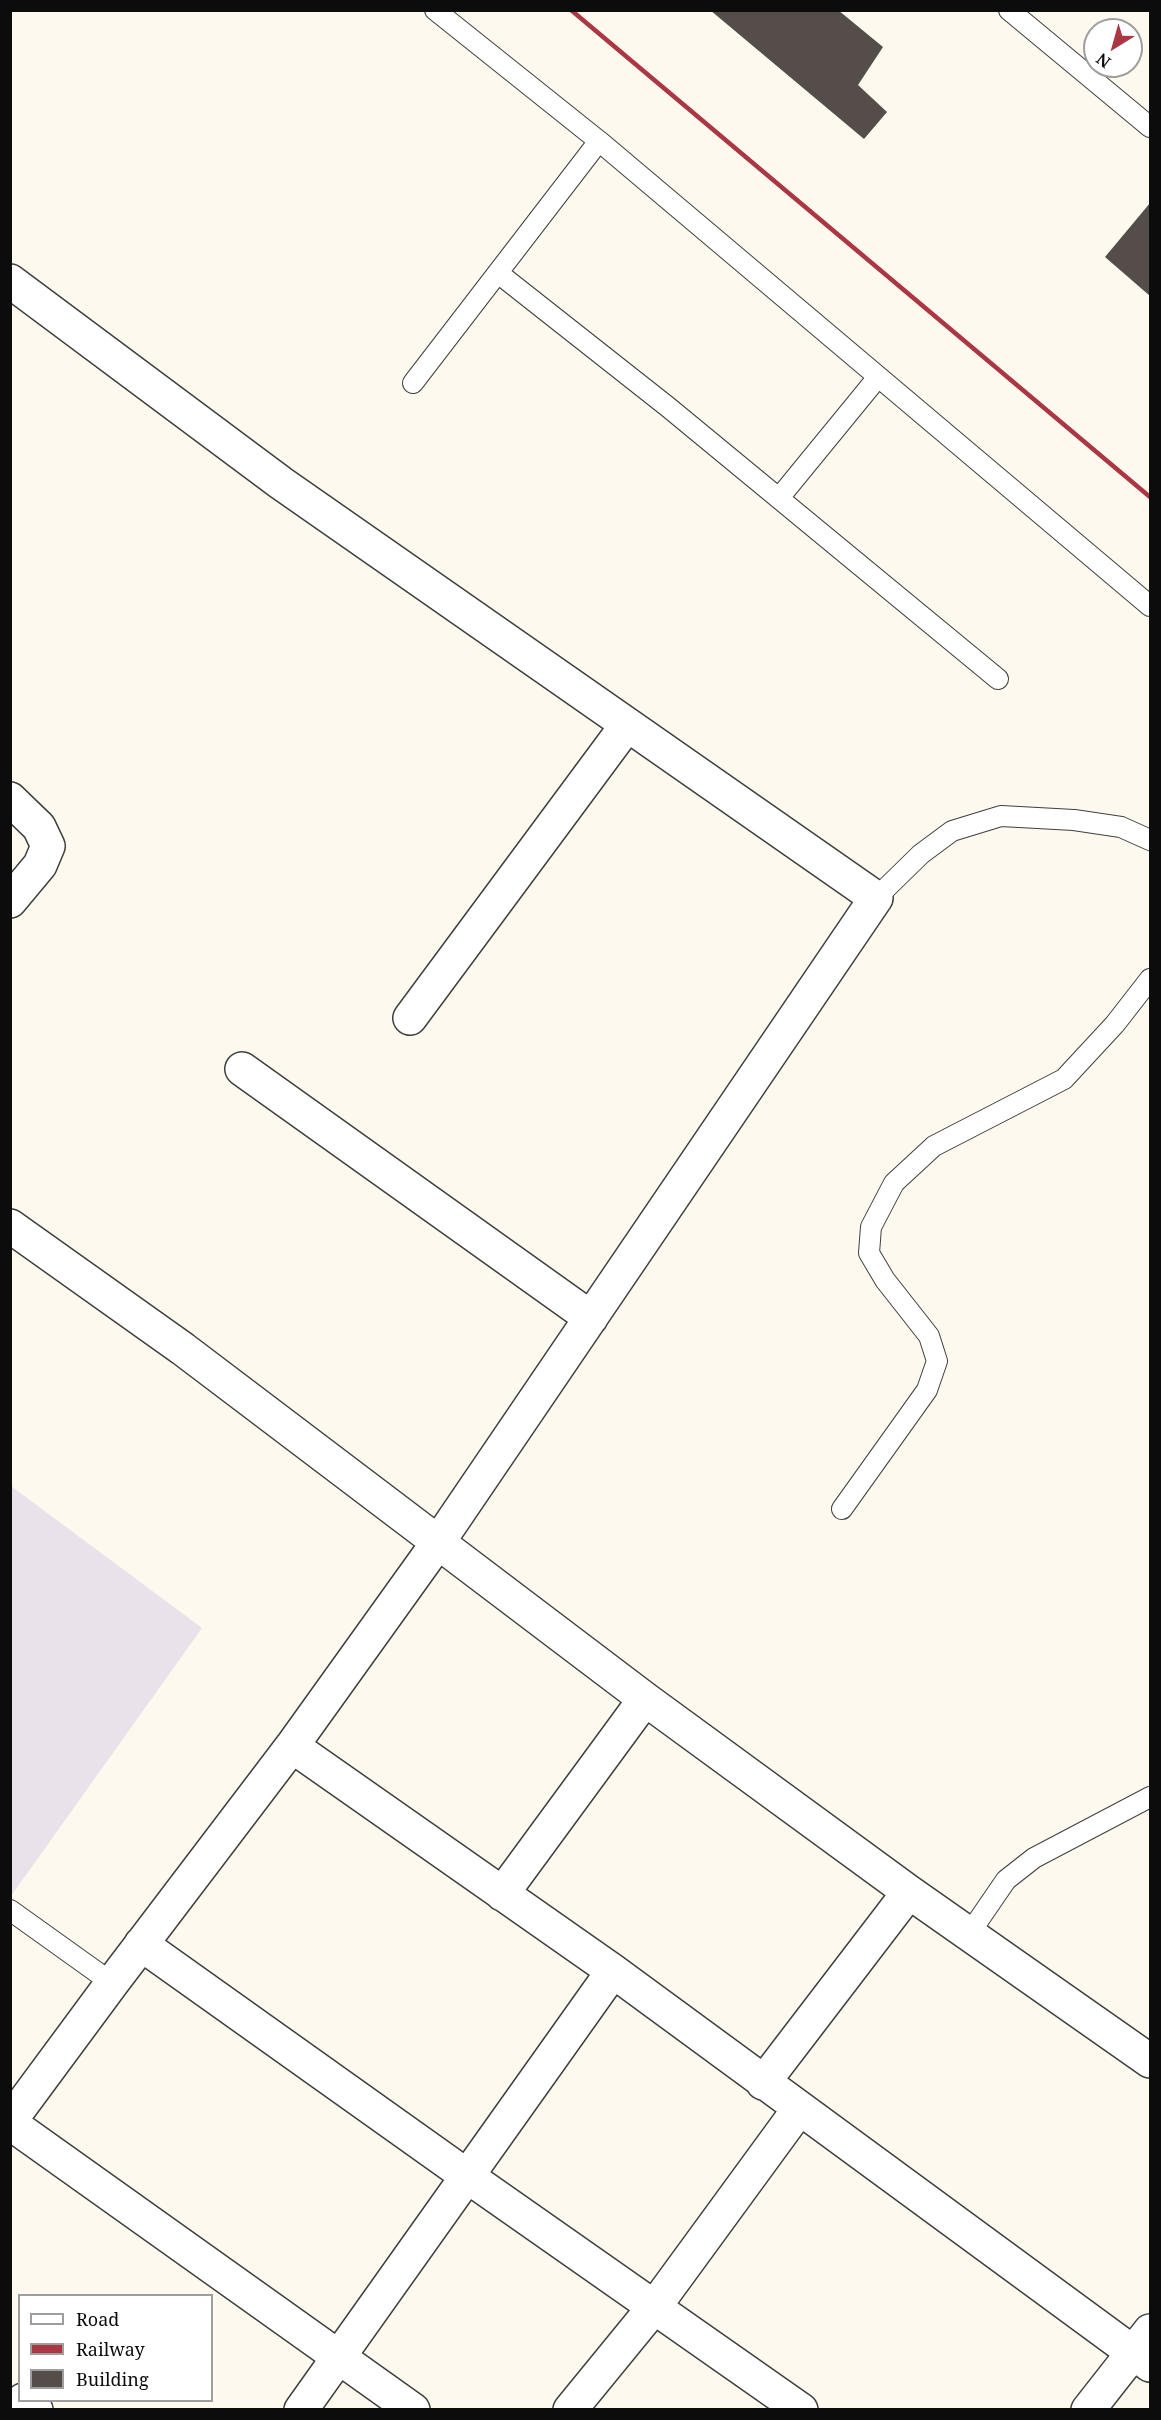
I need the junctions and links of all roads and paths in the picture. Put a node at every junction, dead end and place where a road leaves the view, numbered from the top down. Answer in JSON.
{"nodes":[{"id":1,"x":435,"y":10,"type":"edge"},
{"id":2,"x":1009,"y":10,"type":"edge"},
{"id":3,"x":1150,"y":127,"type":"edge"},
{"id":4,"x":599,"y":141,"type":"junction"},
{"id":5,"x":498,"y":273,"type":"junction"},
{"id":6,"x":16,"y":297,"type":"edge"},
{"id":7,"x":878,"y":377,"type":"junction"},
{"id":8,"x":413,"y":383,"type":"dead end"},
{"id":9,"x":778,"y":498,"type":"junction"},
{"id":10,"x":1150,"y":606,"type":"edge"},
{"id":11,"x":999,"y":679,"type":"dead end"},
{"id":12,"x":627,"y":725,"type":"junction"},
{"id":13,"x":10,"y":799,"type":"edge"},
{"id":14,"x":1150,"y":840,"type":"edge"},
{"id":15,"x":876,"y":898,"type":"junction"},
{"id":16,"x":10,"y":902,"type":"edge"},
{"id":17,"x":1150,"y":979,"type":"edge"},
{"id":18,"x":410,"y":1018,"type":"dead end"},
{"id":19,"x":242,"y":1069,"type":"dead end"},
{"id":20,"x":10,"y":1226,"type":"edge"},
{"id":21,"x":591,"y":1318,"type":"junction"},
{"id":22,"x":842,"y":1509,"type":"dead end"},
{"id":23,"x":439,"y":1542,"type":"junction"},
{"id":24,"x":645,"y":1699,"type":"junction"},
{"id":25,"x":292,"y":1746,"type":"junction"},
{"id":26,"x":1150,"y":1797,"type":"edge"},
{"id":27,"x":909,"y":1892,"type":"junction"},
{"id":28,"x":502,"y":1894,"type":"junction"},
{"id":29,"x":10,"y":1910,"type":"edge"},
{"id":30,"x":969,"y":1934,"type":"junction"},
{"id":31,"x":141,"y":1944,"type":"junction"},
{"id":32,"x":613,"y":1971,"type":"junction"},
{"id":33,"x":112,"y":1983,"type":"junction"},
{"id":34,"x":1150,"y":2061,"type":"edge"},
{"id":35,"x":763,"y":2083,"type":"junction"},
{"id":36,"x":799,"y":2109,"type":"junction"},
{"id":37,"x":10,"y":2122,"type":"edge"},
{"id":38,"x":467,"y":2176,"type":"junction"},
{"id":39,"x":655,"y":2306,"type":"junction"},
{"id":40,"x":1145,"y":2349,"type":"edge"},
{"id":41,"x":339,"y":2356,"type":"junction"},
{"id":42,"x":301,"y":2409,"type":"edge"},
{"id":43,"x":413,"y":2409,"type":"edge"},
{"id":44,"x":570,"y":2409,"type":"edge"},
{"id":45,"x":801,"y":2409,"type":"edge"},
{"id":46,"x":1088,"y":2409,"type":"edge"}],
"edges":[{"from":1,"to":4,"type":"lane"},
{"from":2,"to":3,"type":"lane"},
{"from":4,"to":5,"type":"lane"},
{"from":4,"to":7,"type":"lane"},
{"from":5,"to":8,"type":"lane"},
{"from":5,"to":9,"type":"lane"},
{"from":6,"to":12,"type":"street"},
{"from":7,"to":9,"type":"lane"},
{"from":7,"to":10,"type":"lane"},
{"from":9,"to":11,"type":"lane"},
{"from":12,"to":15,"type":"street"},
{"from":12,"to":18,"type":"street"},
{"from":13,"to":16,"type":"street"},
{"from":14,"to":15,"type":"lane"},
{"from":15,"to":21,"type":"street"},
{"from":17,"to":22,"type":"lane"},
{"from":19,"to":21,"type":"street"},
{"from":20,"to":23,"type":"street"},
{"from":21,"to":23,"type":"street"},
{"from":23,"to":24,"type":"street"},
{"from":23,"to":25,"type":"street"},
{"from":24,"to":27,"type":"street"},
{"from":24,"to":28,"type":"street"},
{"from":25,"to":28,"type":"street"},
{"from":25,"to":31,"type":"street"},
{"from":26,"to":30,"type":"lane"},
{"from":27,"to":30,"type":"street"},
{"from":27,"to":35,"type":"street"},
{"from":28,"to":32,"type":"street"},
{"from":29,"to":33,"type":"lane"},
{"from":30,"to":34,"type":"street"},
{"from":31,"to":33,"type":"street"},
{"from":31,"to":38,"type":"street"},
{"from":32,"to":35,"type":"street"},
{"from":32,"to":38,"type":"street"},
{"from":33,"to":37,"type":"street"},
{"from":35,"to":36,"type":"street"},
{"from":36,"to":39,"type":"street"},
{"from":36,"to":40,"type":"street"},
{"from":37,"to":41,"type":"street"},
{"from":38,"to":39,"type":"street"},
{"from":38,"to":41,"type":"street"},
{"from":39,"to":44,"type":"street"},
{"from":39,"to":45,"type":"street"},
{"from":40,"to":46,"type":"street"},
{"from":41,"to":42,"type":"street"},
{"from":41,"to":43,"type":"street"}]}
